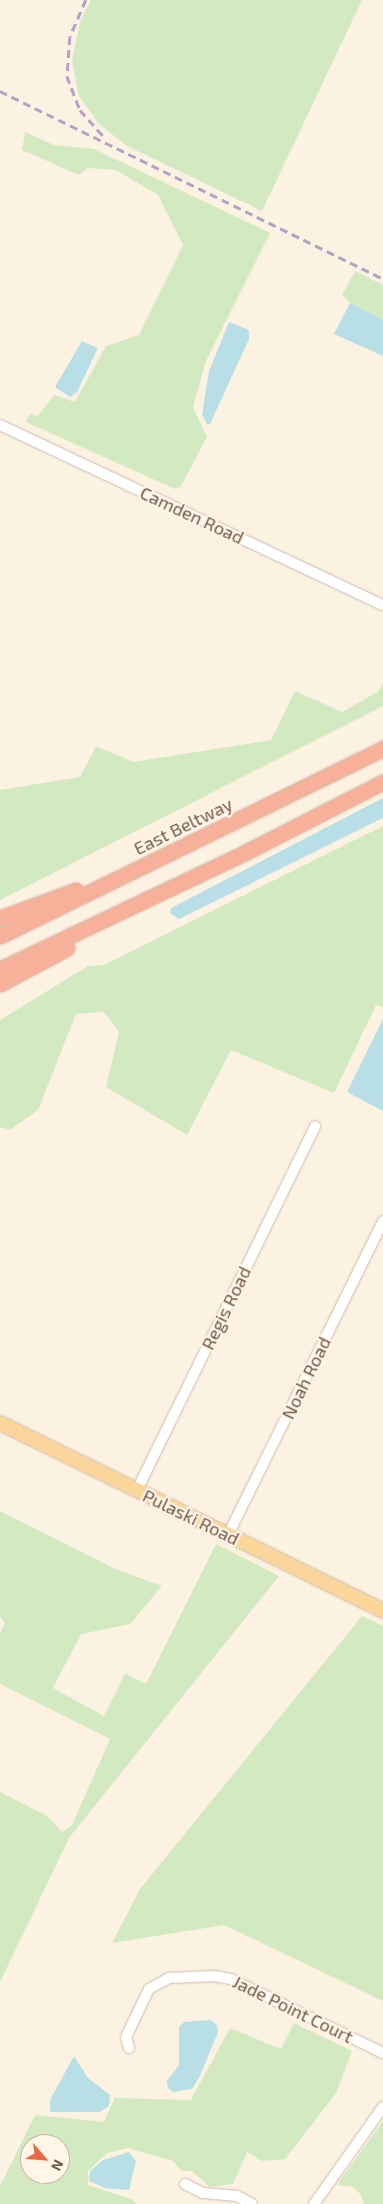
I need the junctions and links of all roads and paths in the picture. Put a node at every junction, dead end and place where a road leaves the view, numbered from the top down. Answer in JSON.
{"nodes":[{"id":1,"x":0,"y":426,"type":"edge"},
{"id":2,"x":383,"y":605,"type":"edge"},
{"id":3,"x":383,"y":748,"type":"edge"},
{"id":4,"x":383,"y":782,"type":"edge"},
{"id":5,"x":246,"y":852,"type":"junction"},
{"id":6,"x":159,"y":858,"type":"junction"},
{"id":7,"x":0,"y":918,"type":"edge"},
{"id":8,"x":0,"y":936,"type":"edge"},
{"id":9,"x":0,"y":969,"type":"edge"},
{"id":10,"x":0,"y":984,"type":"edge"},
{"id":11,"x":314,"y":1126,"type":"dead end"},
{"id":12,"x":383,"y":1221,"type":"edge"},
{"id":13,"x":0,"y":1423,"type":"edge"},
{"id":14,"x":137,"y":1490,"type":"junction"},
{"id":15,"x":228,"y":1535,"type":"junction"},
{"id":16,"x":383,"y":1611,"type":"edge"},
{"id":17,"x":129,"y":2048,"type":"dead end"},
{"id":18,"x":383,"y":2053,"type":"edge"},
{"id":19,"x":383,"y":2107,"type":"edge"},
{"id":20,"x":185,"y":2184,"type":"dead end"},
{"id":21,"x":252,"y":2204,"type":"edge"},
{"id":22,"x":314,"y":2204,"type":"edge"}],
"edges":[{"from":1,"to":2,"type":"street","name":"Camden Road"},
{"from":3,"to":6,"type":"highway","name":"East Beltway"},
{"from":4,"to":5,"type":"highway"},
{"from":5,"to":9,"type":"highway"},
{"from":5,"to":10,"type":"highway"},
{"from":6,"to":7,"type":"highway"},
{"from":6,"to":8,"type":"highway","name":"East Beltway"},
{"from":11,"to":14,"type":"street","name":"Regis Road"},
{"from":12,"to":15,"type":"street","name":"Noah Road"},
{"from":13,"to":14,"type":"main road","name":"Pulaski Road"},
{"from":14,"to":15,"type":"main road","name":"Pulaski Road"},
{"from":15,"to":16,"type":"main road","name":"Pulaski Road"},
{"from":17,"to":18,"type":"street","name":"Jade Point Court"},
{"from":19,"to":22,"type":"street"},
{"from":20,"to":21,"type":"street"}]}
